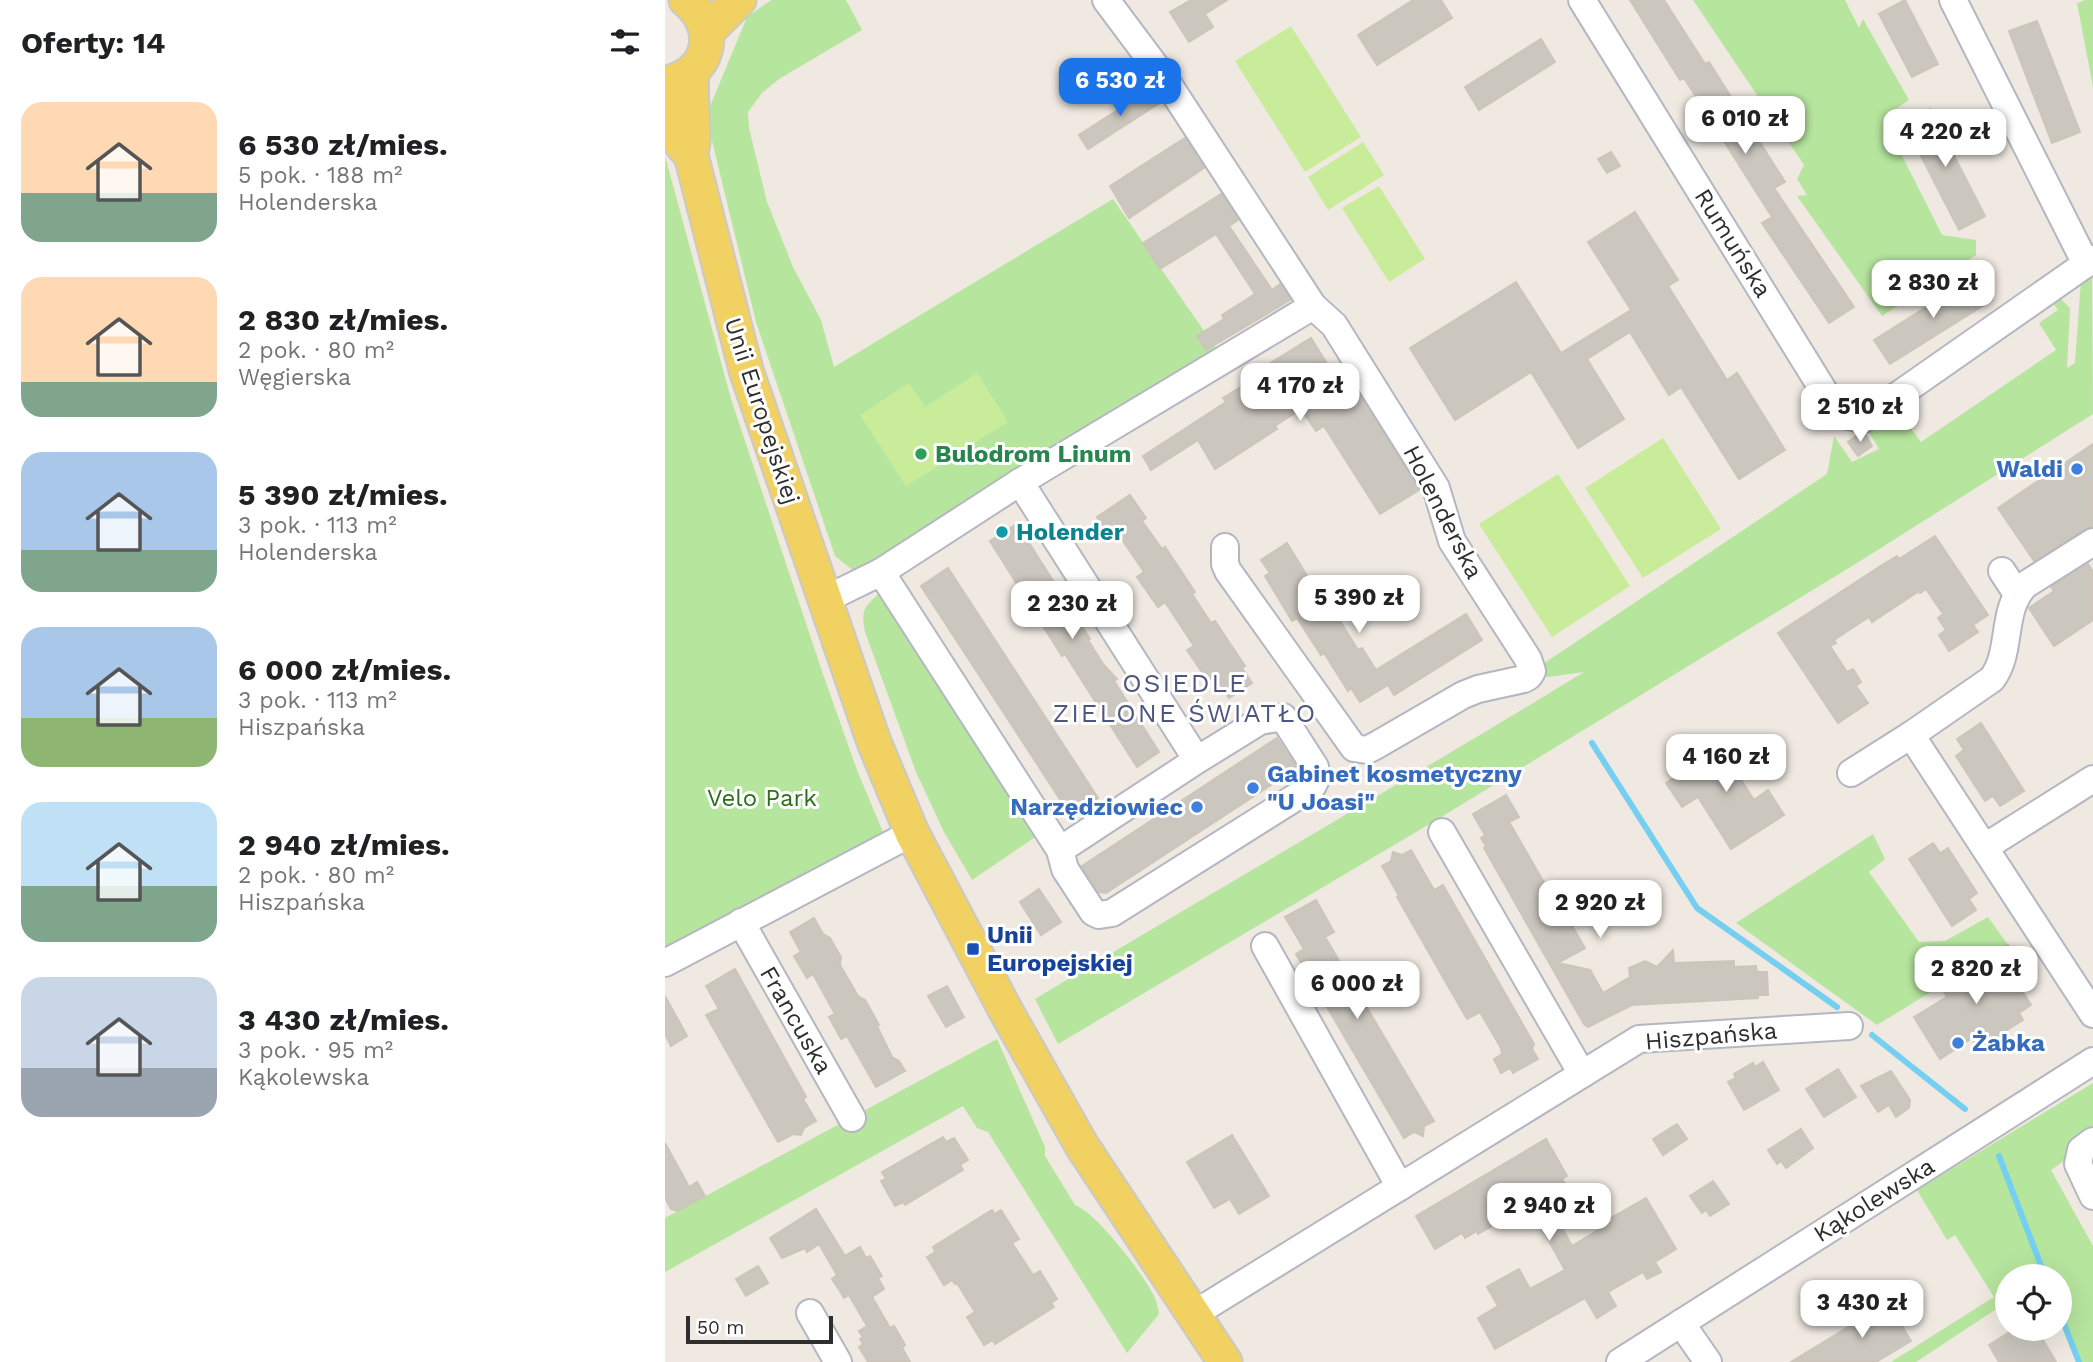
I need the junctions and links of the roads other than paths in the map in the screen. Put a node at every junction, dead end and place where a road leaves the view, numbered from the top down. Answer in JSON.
{"nodes":[{"id":1,"x":687,"y":0,"type":"edge"},
{"id":2,"x":739,"y":0,"type":"edge"},
{"id":3,"x":1106,"y":0,"type":"edge"},
{"id":4,"x":1582,"y":0,"type":"edge"},
{"id":5,"x":1953,"y":0,"type":"edge"},
{"id":6,"x":707,"y":32,"type":"junction"},
{"id":7,"x":678,"y":78,"type":"edge"},
{"id":8,"x":665,"y":107,"type":"edge"},
{"id":9,"x":691,"y":155,"type":"junction"},
{"id":10,"x":2089,"y":262,"type":"edge"},
{"id":11,"x":1314,"y":306,"type":"junction"},
{"id":12,"x":1020,"y":482,"type":"junction"},
{"id":13,"x":2093,"y":542,"type":"edge"},
{"id":14,"x":1226,"y":547,"type":"dead end"},
{"id":15,"x":2003,"y":571,"type":"dead end"},
{"id":16,"x":881,"y":572,"type":"junction"},
{"id":17,"x":2017,"y":594,"type":"junction"},
{"id":18,"x":824,"y":600,"type":"junction"},
{"id":19,"x":1911,"y":735,"type":"junction"},
{"id":20,"x":1198,"y":760,"type":"junction"},
{"id":21,"x":1851,"y":773,"type":"dead end"},
{"id":22,"x":2093,"y":779,"type":"edge"},
{"id":23,"x":1443,"y":832,"type":"dead end"},
{"id":24,"x":912,"y":833,"type":"junction"},
{"id":25,"x":1985,"y":848,"type":"junction"},
{"id":26,"x":1060,"y":850,"type":"junction"},
{"id":27,"x":741,"y":922,"type":"junction"},
{"id":28,"x":1265,"y":946,"type":"dead end"},
{"id":29,"x":665,"y":963,"type":"edge"},
{"id":30,"x":2093,"y":1014,"type":"edge"},
{"id":31,"x":1849,"y":1026,"type":"dead end"},
{"id":32,"x":2093,"y":1061,"type":"edge"},
{"id":33,"x":1582,"y":1074,"type":"junction"},
{"id":34,"x":852,"y":1118,"type":"dead end"},
{"id":35,"x":2093,"y":1141,"type":"edge"},
{"id":36,"x":1400,"y":1187,"type":"junction"},
{"id":37,"x":2093,"y":1196,"type":"edge"},
{"id":38,"x":810,"y":1313,"type":"dead end"},
{"id":39,"x":1195,"y":1314,"type":"junction"},
{"id":40,"x":1681,"y":1323,"type":"junction"},
{"id":41,"x":838,"y":1362,"type":"edge"},
{"id":42,"x":1225,"y":1362,"type":"edge"},
{"id":43,"x":1620,"y":1362,"type":"edge"},
{"id":44,"x":1708,"y":1362,"type":"edge"}],
"edges":[{"from":1,"to":6,"type":"main road"},
{"from":2,"to":6,"type":"main road"},
{"from":3,"to":11,"type":"street","name":"Holenderska"},
{"from":4,"to":10,"type":"street","name":"Rumuńska"},
{"from":5,"to":10,"type":"street"},
{"from":6,"to":7,"type":"main road"},
{"from":7,"to":9,"type":"main road","name":"Unii Europejskiej"},
{"from":8,"to":9,"type":"main road","name":"Unii Europejskiej"},
{"from":9,"to":18,"type":"main road","name":"Unii Europejskiej"},
{"from":11,"to":12,"type":"street"},
{"from":11,"to":14,"type":"street","name":"Holenderska"},
{"from":12,"to":16,"type":"street"},
{"from":12,"to":20,"type":"street"},
{"from":13,"to":17,"type":"street"},
{"from":15,"to":17,"type":"street"},
{"from":16,"to":18,"type":"street"},
{"from":16,"to":26,"type":"street"},
{"from":17,"to":19,"type":"street"},
{"from":18,"to":24,"type":"main road","name":"Unii Europejskiej"},
{"from":19,"to":21,"type":"street"},
{"from":19,"to":25,"type":"street"},
{"from":20,"to":26,"type":"street"},
{"from":20,"to":26,"type":"street"},
{"from":22,"to":25,"type":"street"},
{"from":23,"to":33,"type":"street"},
{"from":24,"to":27,"type":"street"},
{"from":24,"to":39,"type":"main road","name":"Unii Europejskiej"},
{"from":25,"to":30,"type":"street"},
{"from":27,"to":29,"type":"street"},
{"from":27,"to":34,"type":"street","name":"Francuska"},
{"from":28,"to":36,"type":"street"},
{"from":31,"to":33,"type":"street","name":"Hiszpańska"},
{"from":32,"to":40,"type":"street","name":"Kąkolewska"},
{"from":33,"to":36,"type":"street","name":"Hiszpańska"},
{"from":35,"to":37,"type":"street"},
{"from":36,"to":39,"type":"street","name":"Hiszpańska"},
{"from":38,"to":41,"type":"street"},
{"from":39,"to":42,"type":"main road","name":"Unii Europejskiej"},
{"from":40,"to":43,"type":"street","name":"Kąkolewska"},
{"from":40,"to":44,"type":"street"}]}
